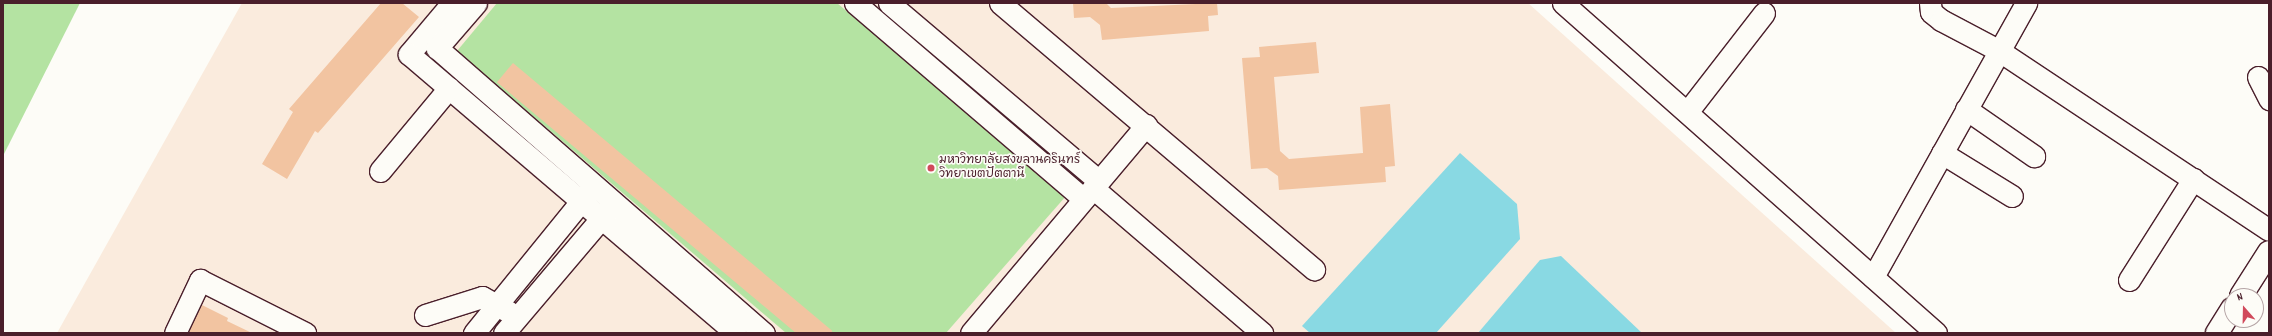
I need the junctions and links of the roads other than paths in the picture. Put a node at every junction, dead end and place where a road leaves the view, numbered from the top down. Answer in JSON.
{"nodes":[{"id":1,"x":452,"y":3,"type":"edge"},
{"id":2,"x":476,"y":3,"type":"edge"},
{"id":3,"x":855,"y":3,"type":"edge"},
{"id":4,"x":889,"y":3,"type":"edge"},
{"id":5,"x":1000,"y":3,"type":"edge"},
{"id":6,"x":1563,"y":3,"type":"edge"},
{"id":7,"x":1930,"y":3,"type":"edge"},
{"id":8,"x":2026,"y":3,"type":"edge"},
{"id":9,"x":1764,"y":13,"type":"dead end"},
{"id":10,"x":1998,"y":50,"type":"junction"},
{"id":11,"x":2258,"y":77,"type":"dead end"},
{"id":12,"x":449,"y":88,"type":"junction"},
{"id":13,"x":2269,"y":99,"type":"edge"},
{"id":14,"x":1966,"y":109,"type":"junction"},
{"id":15,"x":1688,"y":111,"type":"junction"},
{"id":16,"x":1146,"y":125,"type":"junction"},
{"id":17,"x":1942,"y":153,"type":"junction"},
{"id":18,"x":2034,"y":156,"type":"dead end"},
{"id":19,"x":380,"y":171,"type":"dead end"},
{"id":20,"x":2193,"y":179,"type":"junction"},
{"id":21,"x":596,"y":184,"type":"junction"},
{"id":22,"x":1092,"y":189,"type":"junction"},
{"id":23,"x":2012,"y":196,"type":"dead end"},
{"id":24,"x":582,"y":201,"type":"junction"},
{"id":25,"x":616,"y":201,"type":"junction"},
{"id":26,"x":602,"y":217,"type":"junction"},
{"id":27,"x":2269,"y":230,"type":"edge"},
{"id":28,"x":2269,"y":252,"type":"edge"},
{"id":29,"x":1314,"y":269,"type":"dead end"},
{"id":30,"x":1873,"y":277,"type":"junction"},
{"id":31,"x":2129,"y":280,"type":"dead end"},
{"id":32,"x":2245,"y":288,"type":"edge"},
{"id":33,"x":498,"y":304,"type":"junction"},
{"id":34,"x":425,"y":315,"type":"dead end"},
{"id":35,"x":2224,"y":322,"type":"edge"},
{"id":36,"x":510,"y":326,"type":"edge"},
{"id":37,"x":175,"y":333,"type":"edge"},
{"id":38,"x":305,"y":333,"type":"edge"},
{"id":39,"x":474,"y":333,"type":"edge"},
{"id":40,"x":736,"y":333,"type":"edge"},
{"id":41,"x":764,"y":333,"type":"edge"},
{"id":42,"x":972,"y":333,"type":"edge"},
{"id":43,"x":1262,"y":333,"type":"edge"},
{"id":44,"x":1936,"y":333,"type":"edge"},
{"id":45,"x":2217,"y":333,"type":"edge"}],
"edges":[{"from":1,"to":12,"type":"street"},
{"from":2,"to":21,"type":"street"},
{"from":3,"to":22,"type":"street"},
{"from":4,"to":22,"type":"street"},
{"from":5,"to":16,"type":"street"},
{"from":6,"to":15,"type":"street"},
{"from":7,"to":10,"type":"street"},
{"from":8,"to":10,"type":"street"},
{"from":9,"to":15,"type":"street"},
{"from":10,"to":14,"type":"street"},
{"from":10,"to":20,"type":"street"},
{"from":11,"to":13,"type":"street"},
{"from":12,"to":19,"type":"street"},
{"from":12,"to":24,"type":"street"},
{"from":14,"to":17,"type":"street"},
{"from":14,"to":18,"type":"street"},
{"from":15,"to":30,"type":"street"},
{"from":16,"to":22,"type":"street"},
{"from":16,"to":29,"type":"street"},
{"from":17,"to":23,"type":"street"},
{"from":17,"to":30,"type":"street"},
{"from":20,"to":27,"type":"street"},
{"from":20,"to":31,"type":"street"},
{"from":21,"to":24,"type":"street"},
{"from":21,"to":25,"type":"street"},
{"from":22,"to":42,"type":"street"},
{"from":22,"to":43,"type":"street"},
{"from":24,"to":26,"type":"street"},
{"from":24,"to":33,"type":"street"},
{"from":25,"to":26,"type":"street"},
{"from":25,"to":41,"type":"street"},
{"from":26,"to":36,"type":"street"},
{"from":26,"to":40,"type":"street"},
{"from":28,"to":32,"type":"main road"},
{"from":30,"to":44,"type":"street"},
{"from":33,"to":34,"type":"street"},
{"from":33,"to":36,"type":"street"},
{"from":33,"to":39,"type":"street"},
{"from":35,"to":45,"type":"main road"},
{"from":37,"to":38,"type":"street"}]}
